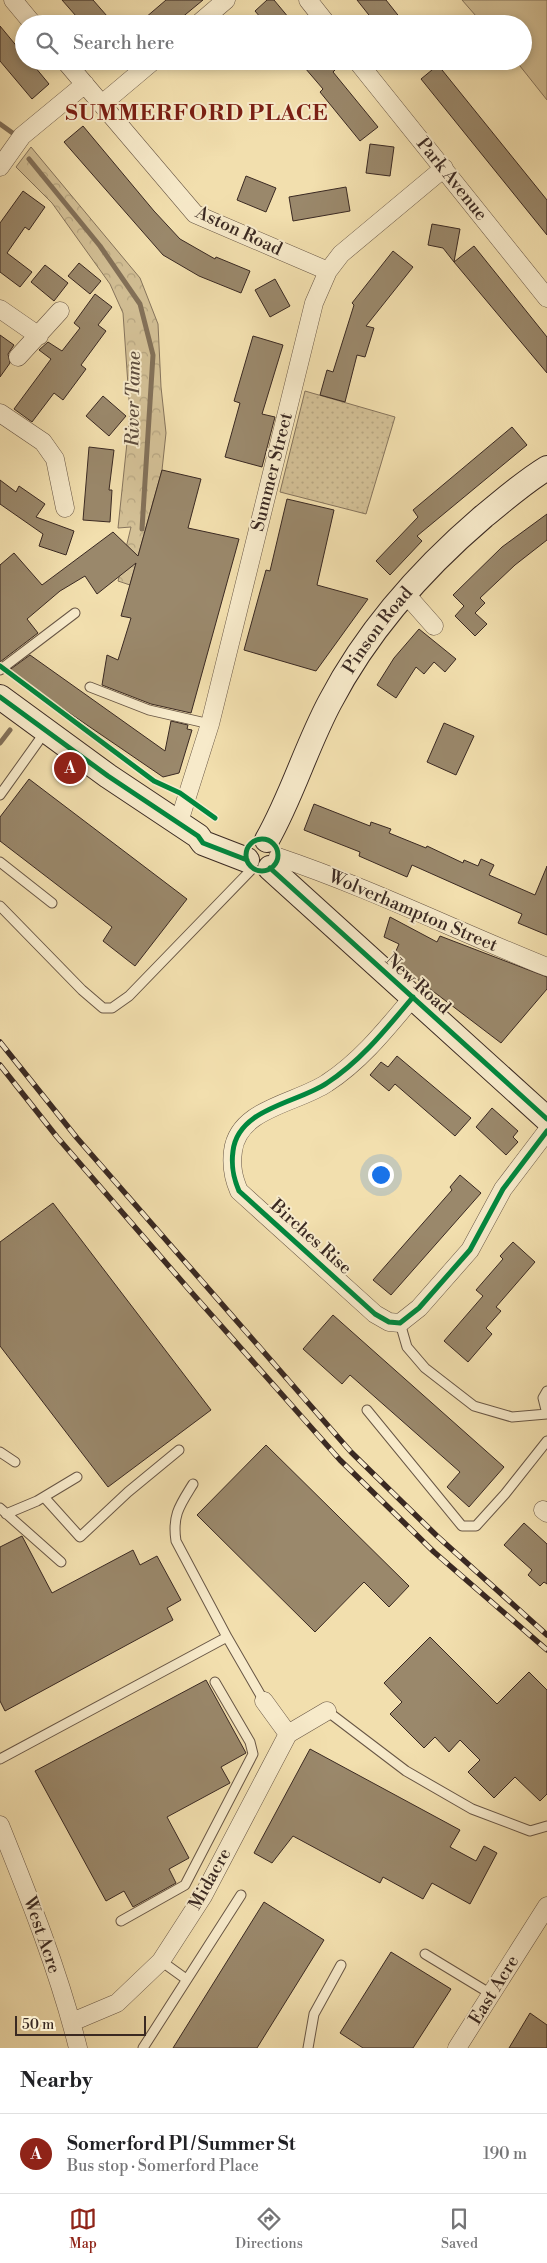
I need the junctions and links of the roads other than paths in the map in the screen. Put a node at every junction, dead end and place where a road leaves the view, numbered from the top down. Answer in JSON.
{"nodes":[{"id":1,"x":13,"y":0,"type":"edge"},
{"id":2,"x":226,"y":0,"type":"edge"},
{"id":3,"x":308,"y":0,"type":"edge"},
{"id":4,"x":26,"y":15,"type":"edge"},
{"id":5,"x":208,"y":15,"type":"edge"},
{"id":6,"x":320,"y":15,"type":"edge"},
{"id":7,"x":73,"y":70,"type":"edge"},
{"id":8,"x":142,"y":70,"type":"edge"},
{"id":9,"x":364,"y":70,"type":"edge"},
{"id":10,"x":85,"y":84,"type":"junction"},
{"id":11,"x":102,"y":104,"type":"junction"},
{"id":12,"x":0,"y":167,"type":"edge"},
{"id":13,"x":444,"y":168,"type":"junction"},
{"id":14,"x":328,"y":271,"type":"junction"},
{"id":15,"x":547,"y":298,"type":"edge"},
{"id":16,"x":0,"y":309,"type":"edge"},
{"id":17,"x":60,"y":311,"type":"dead end"},
{"id":18,"x":38,"y":336,"type":"junction"},
{"id":19,"x":18,"y":357,"type":"dead end"},
{"id":20,"x":0,"y":413,"type":"edge"},
{"id":21,"x":547,"y":468,"type":"edge"},
{"id":22,"x":65,"y":508,"type":"dead end"},
{"id":23,"x":404,"y":592,"type":"junction"},
{"id":24,"x":75,"y":612,"type":"dead end"},
{"id":25,"x":434,"y":626,"type":"dead end"},
{"id":26,"x":0,"y":670,"type":"edge"},
{"id":27,"x":90,"y":687,"type":"dead end"},
{"id":28,"x":0,"y":697,"type":"edge"},
{"id":29,"x":210,"y":724,"type":"junction"},
{"id":30,"x":47,"y":730,"type":"junction"},
{"id":31,"x":0,"y":794,"type":"edge"},
{"id":32,"x":188,"y":830,"type":"junction"},
{"id":33,"x":261,"y":856,"type":"junction"},
{"id":34,"x":0,"y":862,"type":"edge"},
{"id":35,"x":52,"y":903,"type":"dead end"},
{"id":36,"x":0,"y":906,"type":"edge"},
{"id":37,"x":547,"y":967,"type":"edge"},
{"id":38,"x":413,"y":997,"type":"junction"},
{"id":39,"x":547,"y":1120,"type":"edge"},
{"id":40,"x":547,"y":1131,"type":"edge"},
{"id":41,"x":400,"y":1322,"type":"junction"},
{"id":42,"x":547,"y":1391,"type":"edge"},
{"id":43,"x":367,"y":1410,"type":"dead end"},
{"id":44,"x":547,"y":1414,"type":"edge"},
{"id":45,"x":547,"y":1440,"type":"edge"},
{"id":46,"x":179,"y":1450,"type":"dead end"},
{"id":47,"x":0,"y":1452,"type":"edge"},
{"id":48,"x":15,"y":1462,"type":"dead end"},
{"id":49,"x":78,"y":1477,"type":"dead end"},
{"id":50,"x":193,"y":1484,"type":"dead end"},
{"id":51,"x":44,"y":1496,"type":"junction"},
{"id":52,"x":3,"y":1511,"type":"edge"},
{"id":53,"x":61,"y":1562,"type":"dead end"},
{"id":54,"x":227,"y":1637,"type":"junction"},
{"id":55,"x":215,"y":1682,"type":"dead end"},
{"id":56,"x":264,"y":1701,"type":"joint"},
{"id":57,"x":327,"y":1710,"type":"joint"},
{"id":58,"x":288,"y":1734,"type":"junction"},
{"id":59,"x":0,"y":1759,"type":"edge"},
{"id":60,"x":0,"y":1824,"type":"edge"},
{"id":61,"x":547,"y":1826,"type":"edge"},
{"id":62,"x":194,"y":1891,"type":"junction"},
{"id":63,"x":241,"y":1894,"type":"dead end"},
{"id":64,"x":547,"y":1906,"type":"edge"},
{"id":65,"x":121,"y":1921,"type":"dead end"},
{"id":66,"x":425,"y":1954,"type":"dead end"},
{"id":67,"x":161,"y":1961,"type":"junction"},
{"id":68,"x":342,"y":1965,"type":"dead end"},
{"id":69,"x":186,"y":1979,"type":"junction"},
{"id":70,"x":492,"y":1994,"type":"junction"},
{"id":71,"x":72,"y":2022,"type":"junction"},
{"id":72,"x":78,"y":2048,"type":"edge"},
{"id":73,"x":143,"y":2048,"type":"edge"},
{"id":74,"x":308,"y":2048,"type":"edge"},
{"id":75,"x":457,"y":2048,"type":"edge"}],
"edges":[{"from":1,"to":4,"type":"street"},
{"from":2,"to":5,"type":"street"},
{"from":3,"to":6,"type":"street"},
{"from":7,"to":10,"type":"street","name":"Aston Road"},
{"from":8,"to":11,"type":"street"},
{"from":9,"to":13,"type":"street","name":"Park Avenue"},
{"from":10,"to":11,"type":"street","name":"Aston Road"},
{"from":10,"to":12,"type":"street"},
{"from":11,"to":14,"type":"street","name":"Aston Road"},
{"from":13,"to":14,"type":"street","name":"Summer Street"},
{"from":13,"to":15,"type":"street","name":"Park Avenue"},
{"from":14,"to":29,"type":"street","name":"Summer Street"},
{"from":16,"to":18,"type":"street"},
{"from":17,"to":18,"type":"street"},
{"from":18,"to":19,"type":"street"},
{"from":20,"to":22,"type":"street"},
{"from":21,"to":23,"type":"main road","name":"Pinson Road"},
{"from":23,"to":25,"type":"street"},
{"from":23,"to":33,"type":"main road","name":"Pinson Road"},
{"from":24,"to":26,"type":"lane"},
{"from":27,"to":29,"type":"lane"},
{"from":28,"to":30,"type":"main road"},
{"from":29,"to":32,"type":"street","name":"Summer Street"},
{"from":30,"to":31,"type":"lane"},
{"from":30,"to":32,"type":"main road"},
{"from":32,"to":33,"type":"main road"},
{"from":33,"to":36,"type":"lane"},
{"from":33,"to":37,"type":"street","name":"Wolverhampton Street"},
{"from":33,"to":38,"type":"main road","name":"New Road"},
{"from":34,"to":35,"type":"lane"},
{"from":38,"to":39,"type":"main road","name":"New Road"},
{"from":38,"to":41,"type":"street","name":"Birches Rise"},
{"from":40,"to":41,"type":"street"},
{"from":41,"to":44,"type":"lane"},
{"from":42,"to":44,"type":"lane"},
{"from":43,"to":45,"type":"lane"},
{"from":46,"to":51,"type":"lane"},
{"from":47,"to":48,"type":"lane"},
{"from":49,"to":51,"type":"lane"},
{"from":50,"to":54,"type":"lane"},
{"from":51,"to":52,"type":"lane"},
{"from":52,"to":53,"type":"lane"},
{"from":54,"to":56,"type":"lane"},
{"from":54,"to":59,"type":"lane"},
{"from":55,"to":62,"type":"lane"},
{"from":56,"to":58,"type":"street"},
{"from":57,"to":58,"type":"street"},
{"from":57,"to":61,"type":"lane"},
{"from":58,"to":62,"type":"street","name":"Midacre"},
{"from":60,"to":71,"type":"street","name":"West Acre"},
{"from":62,"to":65,"type":"lane"},
{"from":62,"to":67,"type":"street","name":"Midacre"},
{"from":63,"to":69,"type":"lane"},
{"from":64,"to":70,"type":"street","name":"East Acre"},
{"from":66,"to":70,"type":"lane"},
{"from":67,"to":69,"type":"lane"},
{"from":67,"to":71,"type":"street","name":"Midacre"},
{"from":68,"to":74,"type":"lane"},
{"from":69,"to":73,"type":"lane"},
{"from":70,"to":75,"type":"street","name":"East Acre"},
{"from":71,"to":72,"type":"street","name":"West Acre"}]}
